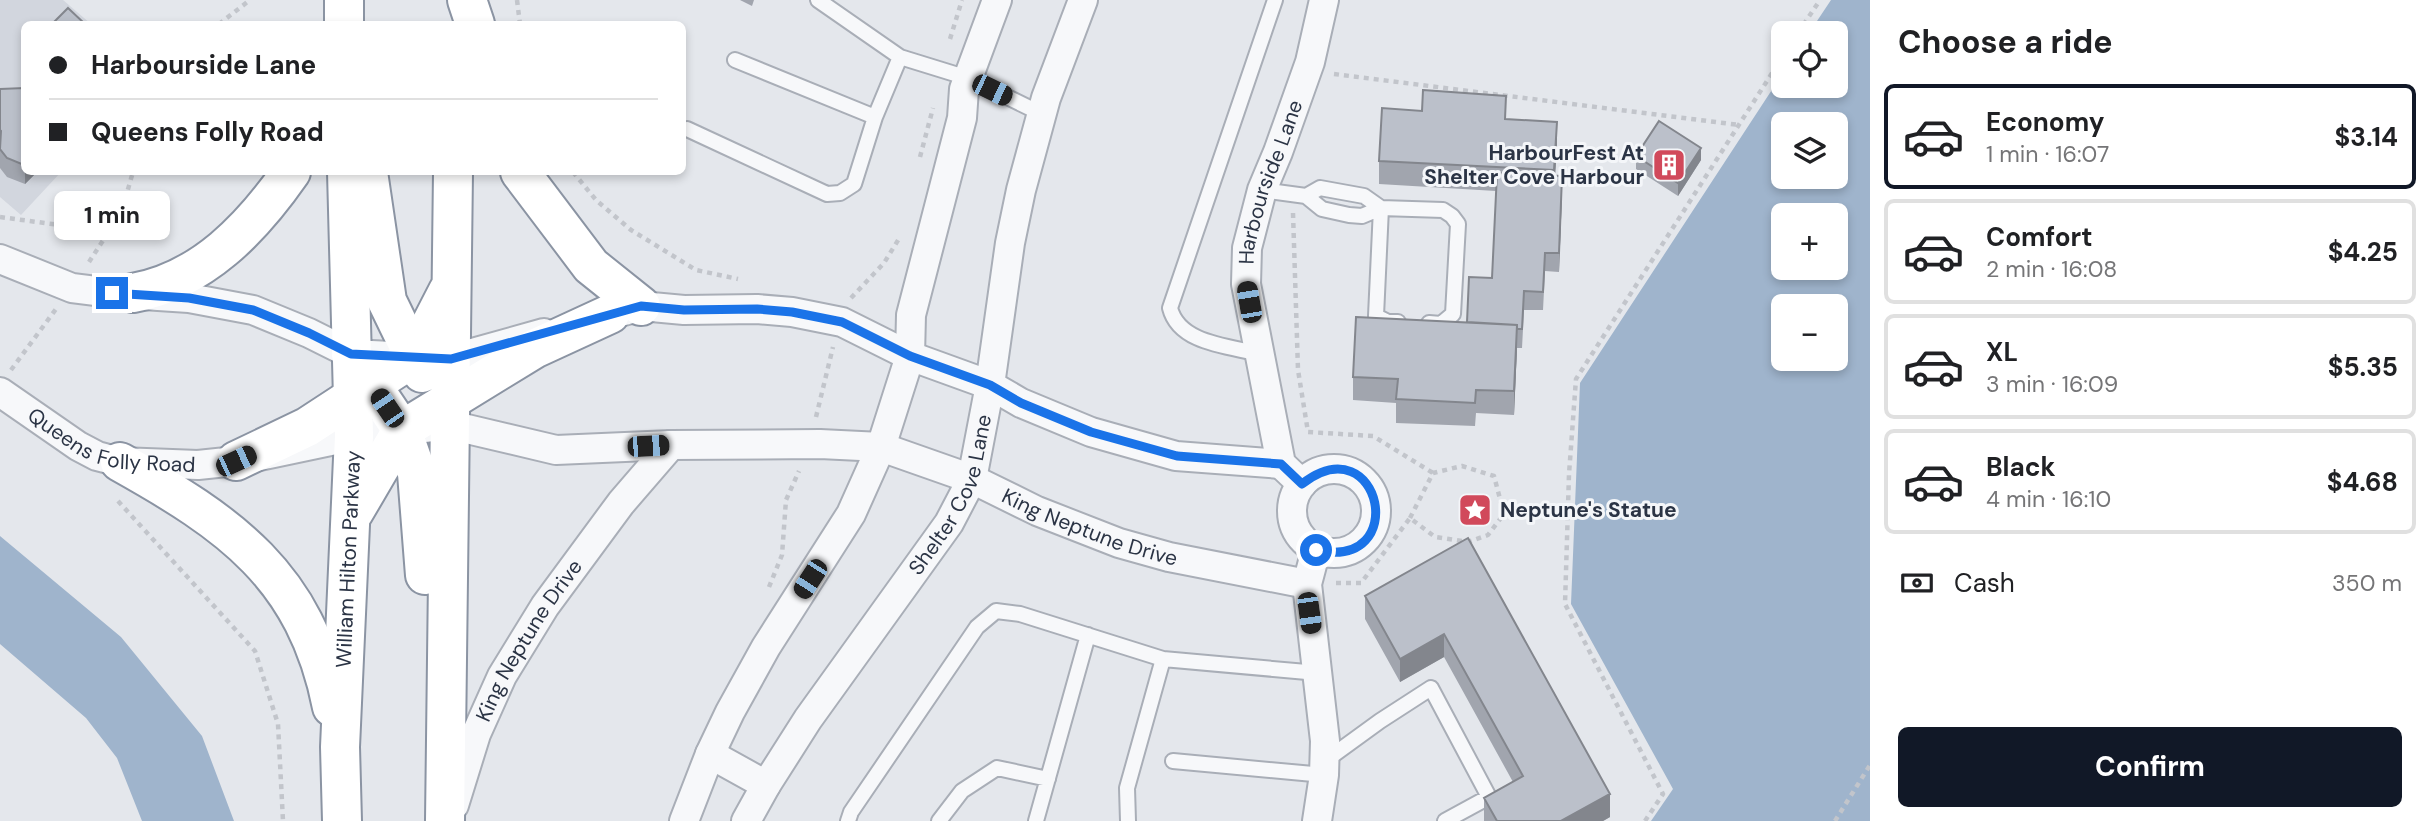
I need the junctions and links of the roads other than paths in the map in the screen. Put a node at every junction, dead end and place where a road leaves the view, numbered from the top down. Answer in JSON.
{"nodes":[{"id":1,"x":456,"y":0,"type":"edge"},
{"id":2,"x":467,"y":0,"type":"edge"},
{"id":3,"x":818,"y":0,"type":"edge"},
{"id":4,"x":998,"y":0,"type":"edge"},
{"id":5,"x":1083,"y":0,"type":"edge"},
{"id":6,"x":1275,"y":0,"type":"edge"},
{"id":7,"x":1324,"y":0,"type":"edge"},
{"id":8,"x":456,"y":21,"type":"edge"},
{"id":9,"x":474,"y":21,"type":"edge"},
{"id":10,"x":900,"y":57,"type":"junction"},
{"id":11,"x":735,"y":60,"type":"dead end"},
{"id":12,"x":955,"y":74,"type":"junction"},
{"id":13,"x":1042,"y":114,"type":"junction"},
{"id":14,"x":875,"y":117,"type":"junction"},
{"id":15,"x":687,"y":129,"type":"dead end"},
{"id":16,"x":289,"y":175,"type":"edge"},
{"id":17,"x":347,"y":175,"type":"edge"},
{"id":18,"x":368,"y":175,"type":"edge"},
{"id":19,"x":453,"y":175,"type":"edge"},
{"id":20,"x":522,"y":175,"type":"edge"},
{"id":21,"x":1262,"y":190,"type":"junction"},
{"id":22,"x":1299,"y":195,"type":"junction"},
{"id":23,"x":1381,"y":208,"type":"junction"},
{"id":24,"x":0,"y":259,"type":"edge"},
{"id":25,"x":133,"y":293,"type":"junction"},
{"id":26,"x":626,"y":310,"type":"junction"},
{"id":27,"x":351,"y":354,"type":"junction"},
{"id":28,"x":1260,"y":354,"type":"junction"},
{"id":29,"x":910,"y":356,"type":"junction"},
{"id":30,"x":432,"y":358,"type":"junction"},
{"id":31,"x":990,"y":385,"type":"junction"},
{"id":32,"x":0,"y":392,"type":"edge"},
{"id":33,"x":359,"y":407,"type":"junction"},
{"id":34,"x":446,"y":410,"type":"junction"},
{"id":35,"x":402,"y":430,"type":"junction"},
{"id":36,"x":671,"y":445,"type":"junction"},
{"id":37,"x":881,"y":447,"type":"junction"},
{"id":38,"x":236,"y":461,"type":"joint"},
{"id":39,"x":120,"y":462,"type":"junction"},
{"id":40,"x":1281,"y":464,"type":"junction"},
{"id":41,"x":971,"y":480,"type":"junction"},
{"id":42,"x":1302,"y":484,"type":"junction"},
{"id":43,"x":350,"y":519,"type":"junction"},
{"id":44,"x":1316,"y":550,"type":"junction"},
{"id":45,"x":1307,"y":583,"type":"junction"},
{"id":46,"x":1088,"y":635,"type":"junction"},
{"id":47,"x":1163,"y":659,"type":"junction"},
{"id":48,"x":1318,"y":673,"type":"junction"},
{"id":49,"x":340,"y":747,"type":"junction"},
{"id":50,"x":710,"y":754,"type":"junction"},
{"id":51,"x":1172,"y":761,"type":"dead end"},
{"id":52,"x":1048,"y":779,"type":"junction"},
{"id":53,"x":766,"y":785,"type":"junction"},
{"id":54,"x":1323,"y":795,"type":"edge"},
{"id":55,"x":342,"y":821,"type":"edge"},
{"id":56,"x":446,"y":821,"type":"edge"},
{"id":57,"x":684,"y":821,"type":"edge"},
{"id":58,"x":746,"y":821,"type":"edge"},
{"id":59,"x":848,"y":821,"type":"edge"},
{"id":60,"x":939,"y":821,"type":"edge"},
{"id":61,"x":1037,"y":821,"type":"edge"},
{"id":62,"x":1128,"y":821,"type":"edge"},
{"id":63,"x":1446,"y":821,"type":"edge"}],
"edges":[{"from":1,"to":8,"type":"highway"},
{"from":2,"to":9,"type":"highway"},
{"from":3,"to":10,"type":"lane"},
{"from":4,"to":12,"type":"street"},
{"from":5,"to":13,"type":"street","name":"Shelter Cove Lane"},
{"from":6,"to":28,"type":"lane"},
{"from":7,"to":21,"type":"street","name":"Harbourside Lane"},
{"from":10,"to":12,"type":"lane"},
{"from":10,"to":14,"type":"lane"},
{"from":11,"to":14,"type":"lane"},
{"from":12,"to":13,"type":"lane"},
{"from":12,"to":29,"type":"street"},
{"from":13,"to":31,"type":"street","name":"Shelter Cove Lane"},
{"from":14,"to":15,"type":"lane"},
{"from":16,"to":25,"type":"highway"},
{"from":17,"to":27,"type":"highway","name":"William Hilton Parkway"},
{"from":18,"to":30,"type":"highway"},
{"from":19,"to":30,"type":"highway"},
{"from":20,"to":26,"type":"highway"},
{"from":21,"to":22,"type":"lane"},
{"from":21,"to":28,"type":"street","name":"Harbourside Lane"},
{"from":22,"to":23,"type":"lane"},
{"from":22,"to":23,"type":"lane"},
{"from":23,"to":23,"type":"lane"},
{"from":24,"to":25,"type":"street"},
{"from":25,"to":27,"type":"street"},
{"from":26,"to":29,"type":"street"},
{"from":26,"to":30,"type":"street"},
{"from":26,"to":34,"type":"highway"},
{"from":27,"to":30,"type":"street"},
{"from":27,"to":33,"type":"highway","name":"William Hilton Parkway"},
{"from":28,"to":40,"type":"street","name":"Harbourside Lane"},
{"from":29,"to":31,"type":"street"},
{"from":29,"to":37,"type":"street"},
{"from":30,"to":33,"type":"highway"},
{"from":30,"to":34,"type":"highway"},
{"from":31,"to":40,"type":"street"},
{"from":31,"to":41,"type":"street","name":"Shelter Cove Lane"},
{"from":32,"to":39,"type":"street","name":"Queens Folly Road"},
{"from":33,"to":35,"type":"highway"},
{"from":33,"to":38,"type":"highway"},
{"from":33,"to":43,"type":"highway","name":"William Hilton Parkway"},
{"from":34,"to":35,"type":"highway"},
{"from":34,"to":36,"type":"street","name":"King Neptune Drive"},
{"from":34,"to":56,"type":"highway"},
{"from":35,"to":43,"type":"highway"},
{"from":35,"to":56,"type":"highway"},
{"from":36,"to":37,"type":"street","name":"King Neptune Drive"},
{"from":36,"to":56,"type":"street","name":"King Neptune Drive"},
{"from":37,"to":41,"type":"street","name":"King Neptune Drive"},
{"from":37,"to":50,"type":"street"},
{"from":38,"to":39,"type":"street","name":"Queens Folly Road"},
{"from":39,"to":49,"type":"highway"},
{"from":40,"to":42,"type":"street"},
{"from":41,"to":45,"type":"street","name":"King Neptune Drive"},
{"from":41,"to":53,"type":"street","name":"Shelter Cove Lane"},
{"from":42,"to":44,"type":"street"},
{"from":42,"to":44,"type":"street"},
{"from":43,"to":49,"type":"highway","name":"William Hilton Parkway"},
{"from":44,"to":45,"type":"street"},
{"from":45,"to":48,"type":"street"},
{"from":46,"to":47,"type":"lane"},
{"from":46,"to":52,"type":"lane"},
{"from":46,"to":59,"type":"lane"},
{"from":47,"to":48,"type":"lane"},
{"from":47,"to":62,"type":"lane"},
{"from":48,"to":54,"type":"street"},
{"from":49,"to":55,"type":"highway","name":"William Hilton Parkway"},
{"from":50,"to":53,"type":"street"},
{"from":50,"to":57,"type":"street"},
{"from":51,"to":54,"type":"lane"},
{"from":52,"to":60,"type":"lane"},
{"from":52,"to":61,"type":"lane"},
{"from":53,"to":58,"type":"street","name":"Shelter Cove Lane"},
{"from":54,"to":63,"type":"lane"}]}
